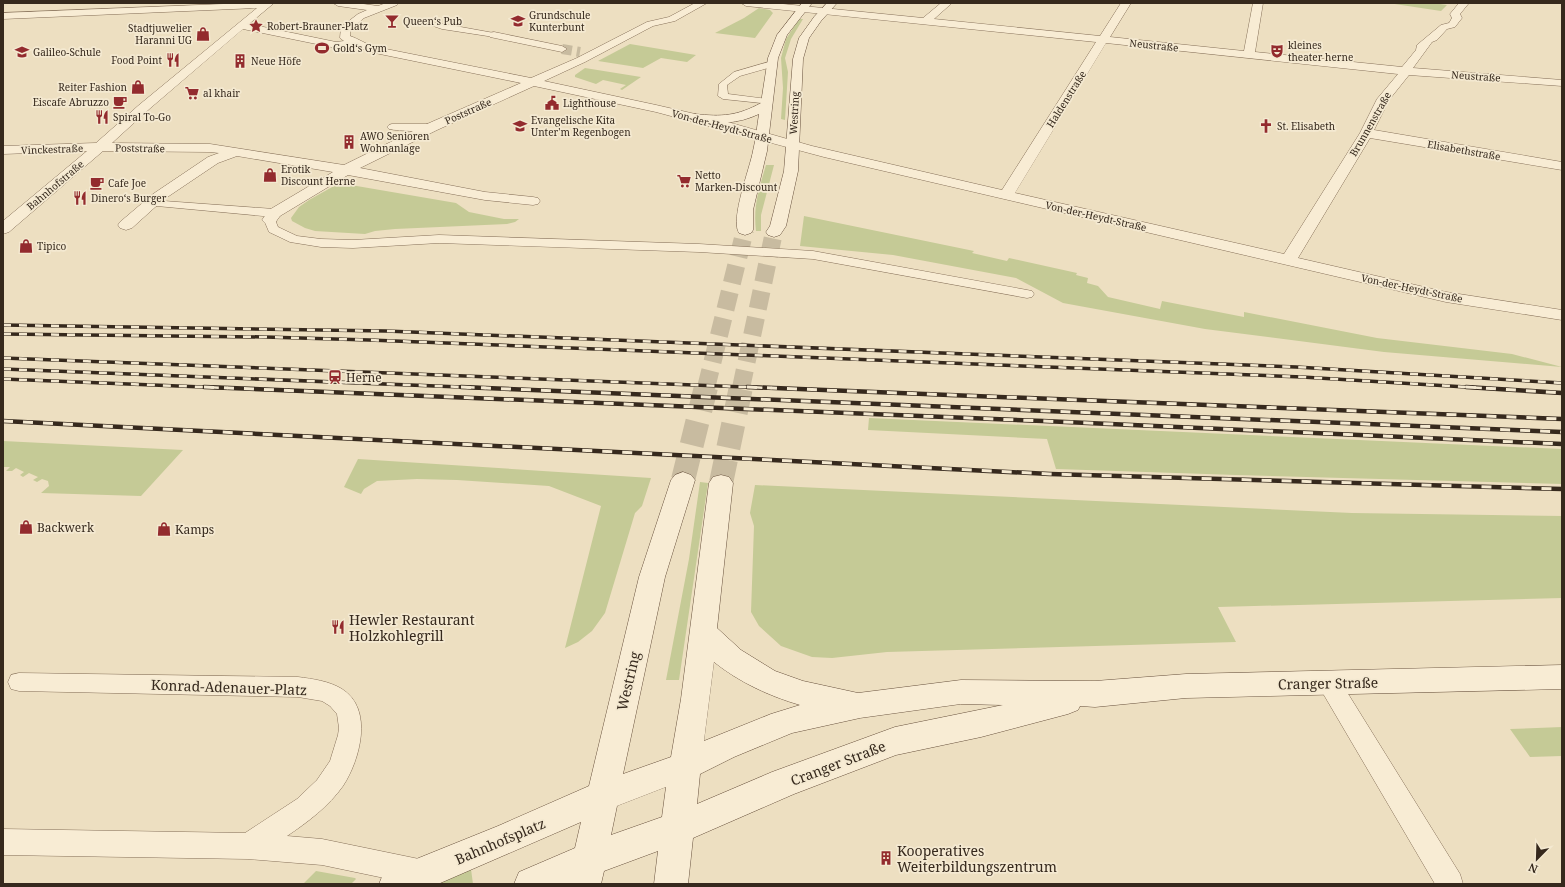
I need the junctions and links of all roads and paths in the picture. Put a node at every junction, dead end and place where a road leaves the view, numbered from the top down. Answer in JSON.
{"nodes":[{"id":1,"x":338,"y":3,"type":"edge"},
{"id":2,"x":702,"y":3,"type":"edge"},
{"id":3,"x":746,"y":3,"type":"edge"},
{"id":4,"x":947,"y":3,"type":"edge"},
{"id":5,"x":1126,"y":3,"type":"edge"},
{"id":6,"x":1258,"y":3,"type":"edge"},
{"id":7,"x":1464,"y":3,"type":"edge"},
{"id":8,"x":268,"y":4,"type":"edge"},
{"id":9,"x":398,"y":4,"type":"edge"},
{"id":10,"x":804,"y":6,"type":"edge"},
{"id":11,"x":827,"y":7,"type":"edge"},
{"id":12,"x":378,"y":9,"type":"junction"},
{"id":13,"x":3,"y":16,"type":"edge"},
{"id":14,"x":268,"y":21,"type":"dead end"},
{"id":15,"x":925,"y":22,"type":"junction"},
{"id":16,"x":245,"y":24,"type":"junction"},
{"id":17,"x":436,"y":24,"type":"dead end"},
{"id":18,"x":494,"y":35,"type":"joint"},
{"id":19,"x":1103,"y":40,"type":"junction"},
{"id":20,"x":353,"y":42,"type":"junction"},
{"id":21,"x":562,"y":49,"type":"tunnel mouth"},
{"id":22,"x":1249,"y":54,"type":"junction"},
{"id":23,"x":772,"y":64,"type":"junction"},
{"id":24,"x":732,"y":68,"type":"dead end"},
{"id":25,"x":1406,"y":71,"type":"junction"},
{"id":26,"x":534,"y":82,"type":"junction"},
{"id":27,"x":1562,"y":83,"type":"edge"},
{"id":28,"x":767,"y":103,"type":"junction"},
{"id":29,"x":632,"y":104,"type":"junction"},
{"id":30,"x":143,"y":108,"type":"junction"},
{"id":31,"x":124,"y":109,"type":"dead end"},
{"id":32,"x":695,"y":118,"type":"junction"},
{"id":33,"x":392,"y":127,"type":"dead end"},
{"id":34,"x":432,"y":127,"type":"junction"},
{"id":35,"x":380,"y":132,"type":"dead end"},
{"id":36,"x":1366,"y":134,"type":"junction"},
{"id":37,"x":408,"y":138,"type":"junction"},
{"id":38,"x":761,"y":144,"type":"junction"},
{"id":39,"x":792,"y":146,"type":"junction"},
{"id":40,"x":100,"y":147,"type":"junction"},
{"id":41,"x":3,"y":150,"type":"edge"},
{"id":42,"x":235,"y":152,"type":"junction"},
{"id":43,"x":1562,"y":166,"type":"edge"},
{"id":44,"x":346,"y":170,"type":"junction"},
{"id":45,"x":1006,"y":195,"type":"junction"},
{"id":46,"x":533,"y":201,"type":"dead end"},
{"id":47,"x":150,"y":203,"type":"junction"},
{"id":48,"x":272,"y":216,"type":"junction"},
{"id":49,"x":126,"y":225,"type":"dead end"},
{"id":50,"x":3,"y":229,"type":"edge"},
{"id":51,"x":745,"y":230,"type":"tunnel mouth"},
{"id":52,"x":774,"y":232,"type":"tunnel mouth"},
{"id":53,"x":1288,"y":261,"type":"junction"},
{"id":54,"x":1027,"y":294,"type":"dead end"},
{"id":55,"x":1562,"y":315,"type":"edge"},
{"id":56,"x":683,"y":480,"type":"tunnel mouth"},
{"id":57,"x":721,"y":483,"type":"tunnel mouth"},
{"id":58,"x":704,"y":631,"type":"junction"},
{"id":59,"x":1562,"y":677,"type":"edge"},
{"id":60,"x":19,"y":682,"type":"dead end"},
{"id":61,"x":1329,"y":683,"type":"junction"},
{"id":62,"x":1095,"y":694,"type":"junction"},
{"id":63,"x":860,"y":705,"type":"junction"},
{"id":64,"x":685,"y":766,"type":"junction"},
{"id":65,"x":603,"y":796,"type":"junction"},
{"id":66,"x":678,"y":828,"type":"junction"},
{"id":67,"x":3,"y":842,"type":"edge"},
{"id":68,"x":248,"y":846,"type":"junction"},
{"id":69,"x":587,"y":871,"type":"edge"},
{"id":70,"x":409,"y":879,"type":"edge"},
{"id":71,"x":531,"y":884,"type":"edge"},
{"id":72,"x":671,"y":884,"type":"edge"},
{"id":73,"x":1450,"y":884,"type":"edge"}],
"edges":[{"from":1,"to":12,"type":"street"},
{"from":2,"to":26,"type":"street","name":"Poststraße"},
{"from":3,"to":10,"type":"street","name":"Neustraße"},
{"from":4,"to":15,"type":"street"},
{"from":5,"to":19,"type":"street","name":"Haldenstraße"},
{"from":6,"to":22,"type":"street"},
{"from":7,"to":25,"type":"street","name":"Brunnenstraße"},
{"from":8,"to":13,"type":"street"},
{"from":8,"to":16,"type":"street","name":"Bahnhofstraße"},
{"from":9,"to":12,"type":"street"},
{"from":9,"to":20,"type":"street"},
{"from":10,"to":11,"type":"street","name":"Neustraße"},
{"from":10,"to":23,"type":"street"},
{"from":11,"to":15,"type":"street","name":"Neustraße"},
{"from":11,"to":39,"type":"street","name":"Westring"},
{"from":12,"to":20,"type":"street"},
{"from":14,"to":16,"type":"street"},
{"from":15,"to":19,"type":"street","name":"Neustraße"},
{"from":16,"to":20,"type":"street"},
{"from":16,"to":30,"type":"street","name":"Bahnhofstraße"},
{"from":17,"to":18,"type":"lane"},
{"from":18,"to":21,"type":"street"},
{"from":19,"to":22,"type":"street","name":"Neustraße"},
{"from":19,"to":45,"type":"street","name":"Haldenstraße"},
{"from":20,"to":26,"type":"street","name":"Von-der-Heydt-Straße"},
{"from":22,"to":25,"type":"street","name":"Neustraße"},
{"from":23,"to":24,"type":"lane"},
{"from":23,"to":28,"type":"street"},
{"from":23,"to":28,"type":"lane"},
{"from":25,"to":27,"type":"street","name":"Neustraße"},
{"from":25,"to":36,"type":"street","name":"Brunnenstraße"},
{"from":26,"to":29,"type":"street","name":"Von-der-Heydt-Straße"},
{"from":26,"to":34,"type":"street","name":"Poststraße"},
{"from":28,"to":32,"type":"street"},
{"from":28,"to":38,"type":"street"},
{"from":29,"to":32,"type":"street","name":"Von-der-Heydt-Straße"},
{"from":29,"to":38,"type":"street","name":"Von-der-Heydt-Straße"},
{"from":30,"to":31,"type":"street"},
{"from":30,"to":40,"type":"street","name":"Bahnhofstraße"},
{"from":32,"to":38,"type":"street","name":"Von-der-Heydt-Straße"},
{"from":33,"to":34,"type":"lane"},
{"from":34,"to":37,"type":"street","name":"Poststraße"},
{"from":35,"to":37,"type":"lane"},
{"from":36,"to":43,"type":"street","name":"Elisabethstraße"},
{"from":36,"to":53,"type":"street","name":"Brunnenstraße"},
{"from":37,"to":44,"type":"street","name":"Poststraße"},
{"from":38,"to":39,"type":"street","name":"Von-der-Heydt-Straße"},
{"from":38,"to":51,"type":"street"},
{"from":39,"to":45,"type":"street","name":"Von-der-Heydt-Straße"},
{"from":39,"to":52,"type":"street","name":"Westring"},
{"from":40,"to":41,"type":"street","name":"Vinckestraße"},
{"from":40,"to":42,"type":"street","name":"Poststraße"},
{"from":40,"to":50,"type":"street","name":"Bahnhofstraße"},
{"from":42,"to":44,"type":"street","name":"Poststraße"},
{"from":42,"to":47,"type":"street"},
{"from":44,"to":46,"type":"street","name":"Poststraße"},
{"from":44,"to":48,"type":"street","name":"Poststraße"},
{"from":45,"to":53,"type":"street","name":"Von-der-Heydt-Straße"},
{"from":47,"to":48,"type":"lane"},
{"from":47,"to":49,"type":"street"},
{"from":48,"to":54,"type":"lane"},
{"from":53,"to":55,"type":"street","name":"Von-der-Heydt-Straße"},
{"from":56,"to":65,"type":"street","name":"Westring"},
{"from":57,"to":58,"type":"street"},
{"from":58,"to":63,"type":"street"},
{"from":58,"to":64,"type":"street"},
{"from":59,"to":61,"type":"street","name":"Cranger Straße"},
{"from":60,"to":68,"type":"lane","name":"Konrad-Adenauer-Platz"},
{"from":61,"to":62,"type":"street","name":"Cranger Straße"},
{"from":61,"to":73,"type":"lane"},
{"from":62,"to":63,"type":"street","name":"Cranger Straße"},
{"from":62,"to":66,"type":"street","name":"Cranger Straße"},
{"from":63,"to":64,"type":"street","name":"Cranger Straße"},
{"from":64,"to":65,"type":"street","name":"Cranger Straße"},
{"from":64,"to":66,"type":"street"},
{"from":65,"to":69,"type":"street","name":"Westring"},
{"from":65,"to":70,"type":"street","name":"Bahnhofsplatz"},
{"from":66,"to":69,"type":"street","name":"Cranger Straße"},
{"from":66,"to":72,"type":"street"},
{"from":67,"to":68,"type":"lane"},
{"from":68,"to":70,"type":"lane"},
{"from":69,"to":71,"type":"street"}]}
